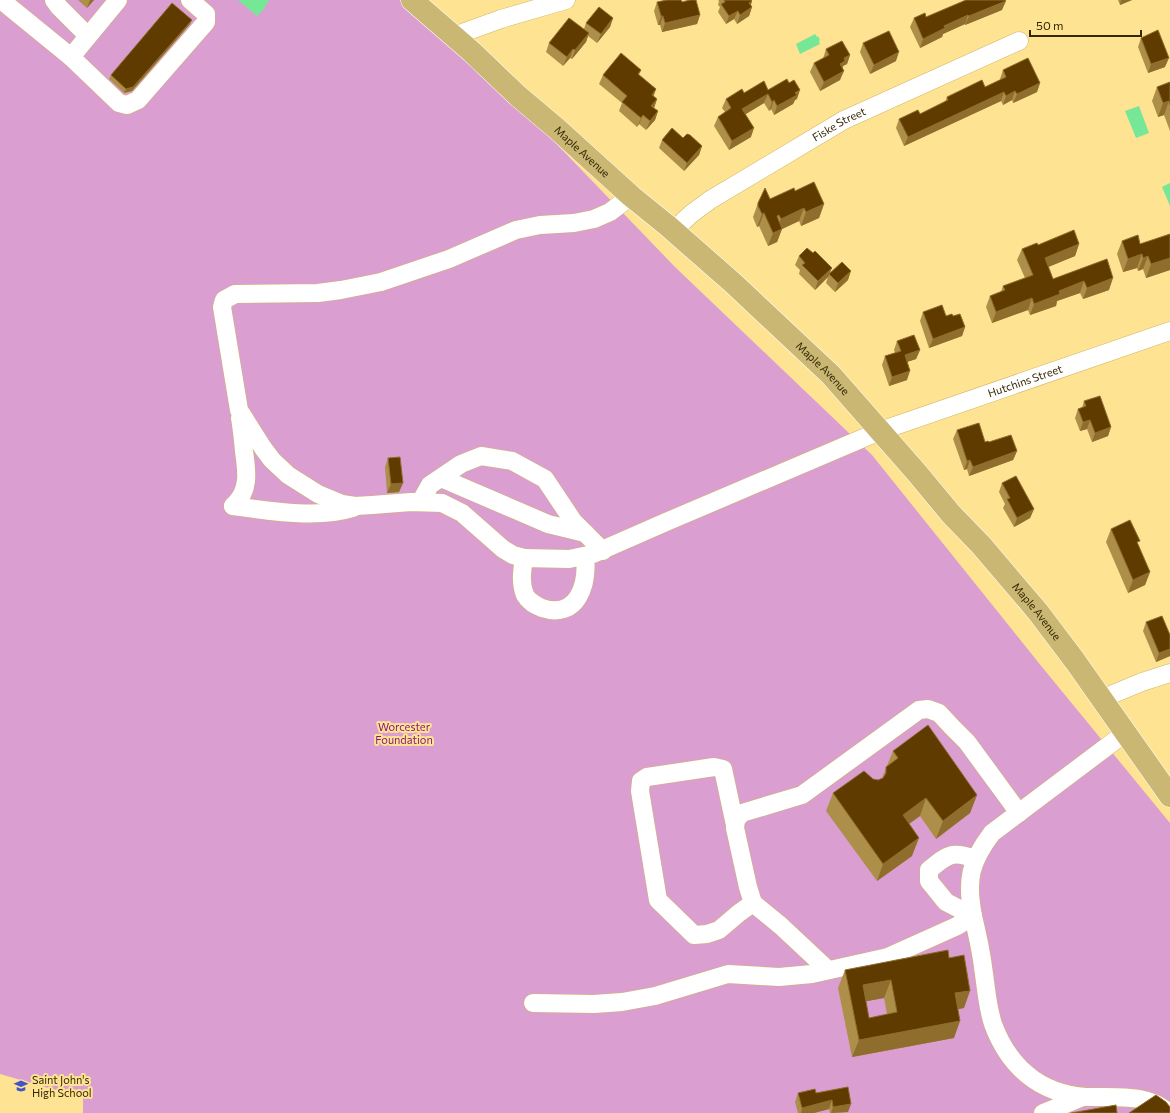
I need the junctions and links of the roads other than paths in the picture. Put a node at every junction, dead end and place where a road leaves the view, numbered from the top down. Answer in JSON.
{"nodes":[{"id":1,"x":1,"y":0,"type":"edge"},
{"id":2,"x":54,"y":0,"type":"edge"},
{"id":3,"x":118,"y":0,"type":"edge"},
{"id":4,"x":190,"y":0,"type":"edge"},
{"id":5,"x":412,"y":0,"type":"edge"},
{"id":6,"x":566,"y":0,"type":"edge"},
{"id":7,"x":88,"y":36,"type":"junction"},
{"id":8,"x":454,"y":36,"type":"junction"},
{"id":9,"x":1019,"y":42,"type":"dead end"},
{"id":10,"x":71,"y":57,"type":"junction"},
{"id":11,"x":630,"y":196,"type":"junction"},
{"id":12,"x":673,"y":231,"type":"junction"},
{"id":13,"x":1170,"y":331,"type":"edge"},
{"id":14,"x":239,"y":410,"type":"junction"},
{"id":15,"x":880,"y":431,"type":"junction"},
{"id":16,"x":441,"y":478,"type":"junction"},
{"id":17,"x":421,"y":502,"type":"junction"},
{"id":18,"x":362,"y":506,"type":"junction"},
{"id":19,"x":586,"y":534,"type":"junction"},
{"id":20,"x":603,"y":551,"type":"junction"},
{"id":21,"x":585,"y":556,"type":"junction"},
{"id":22,"x":524,"y":558,"type":"junction"},
{"id":23,"x":1170,"y":673,"type":"edge"},
{"id":24,"x":1101,"y":699,"type":"junction"},
{"id":25,"x":1125,"y":733,"type":"junction"},
{"id":26,"x":1167,"y":785,"type":"edge"},
{"id":27,"x":1019,"y":813,"type":"junction"},
{"id":28,"x":735,"y":824,"type":"junction"},
{"id":29,"x":975,"y":859,"type":"junction"},
{"id":30,"x":753,"y":902,"type":"junction"},
{"id":31,"x":973,"y":916,"type":"junction"},
{"id":32,"x":828,"y":970,"type":"junction"},
{"id":33,"x":533,"y":1002,"type":"dead end"},
{"id":34,"x":1084,"y":1097,"type":"junction"},
{"id":35,"x":1043,"y":1113,"type":"edge"},
{"id":36,"x":1169,"y":1113,"type":"edge"}],
"edges":[{"from":1,"to":10,"type":"street"},
{"from":2,"to":7,"type":"street"},
{"from":3,"to":7,"type":"street"},
{"from":4,"to":10,"type":"street"},
{"from":5,"to":8,"type":"main road","name":"Maple Avenue"},
{"from":6,"to":8,"type":"street"},
{"from":7,"to":10,"type":"street"},
{"from":8,"to":11,"type":"main road","name":"Maple Avenue"},
{"from":9,"to":12,"type":"street","name":"Fiske Street"},
{"from":11,"to":12,"type":"main road","name":"Maple Avenue"},
{"from":11,"to":14,"type":"street"},
{"from":12,"to":15,"type":"main road","name":"Maple Avenue"},
{"from":13,"to":15,"type":"street","name":"Hutchins Street"},
{"from":14,"to":18,"type":"street"},
{"from":14,"to":18,"type":"street"},
{"from":15,"to":20,"type":"street","name":"Hutchins Street"},
{"from":15,"to":24,"type":"main road","name":"Maple Avenue"},
{"from":16,"to":17,"type":"street"},
{"from":16,"to":19,"type":"street"},
{"from":16,"to":19,"type":"street"},
{"from":17,"to":18,"type":"street"},
{"from":17,"to":22,"type":"street"},
{"from":19,"to":20,"type":"street"},
{"from":20,"to":21,"type":"street","name":"Hutchins Street"},
{"from":21,"to":22,"type":"street","name":"Hutchins Street"},
{"from":21,"to":22,"type":"street"},
{"from":23,"to":24,"type":"street"},
{"from":24,"to":25,"type":"main road","name":"Maple Avenue"},
{"from":25,"to":26,"type":"main road","name":"Maple Avenue"},
{"from":25,"to":27,"type":"street"},
{"from":27,"to":28,"type":"street"},
{"from":27,"to":29,"type":"street"},
{"from":28,"to":30,"type":"street"},
{"from":28,"to":30,"type":"street"},
{"from":29,"to":31,"type":"street"},
{"from":29,"to":31,"type":"street"},
{"from":30,"to":32,"type":"street"},
{"from":31,"to":32,"type":"street"},
{"from":31,"to":34,"type":"street"},
{"from":32,"to":33,"type":"street"},
{"from":34,"to":35,"type":"street"},
{"from":34,"to":36,"type":"street"}]}
